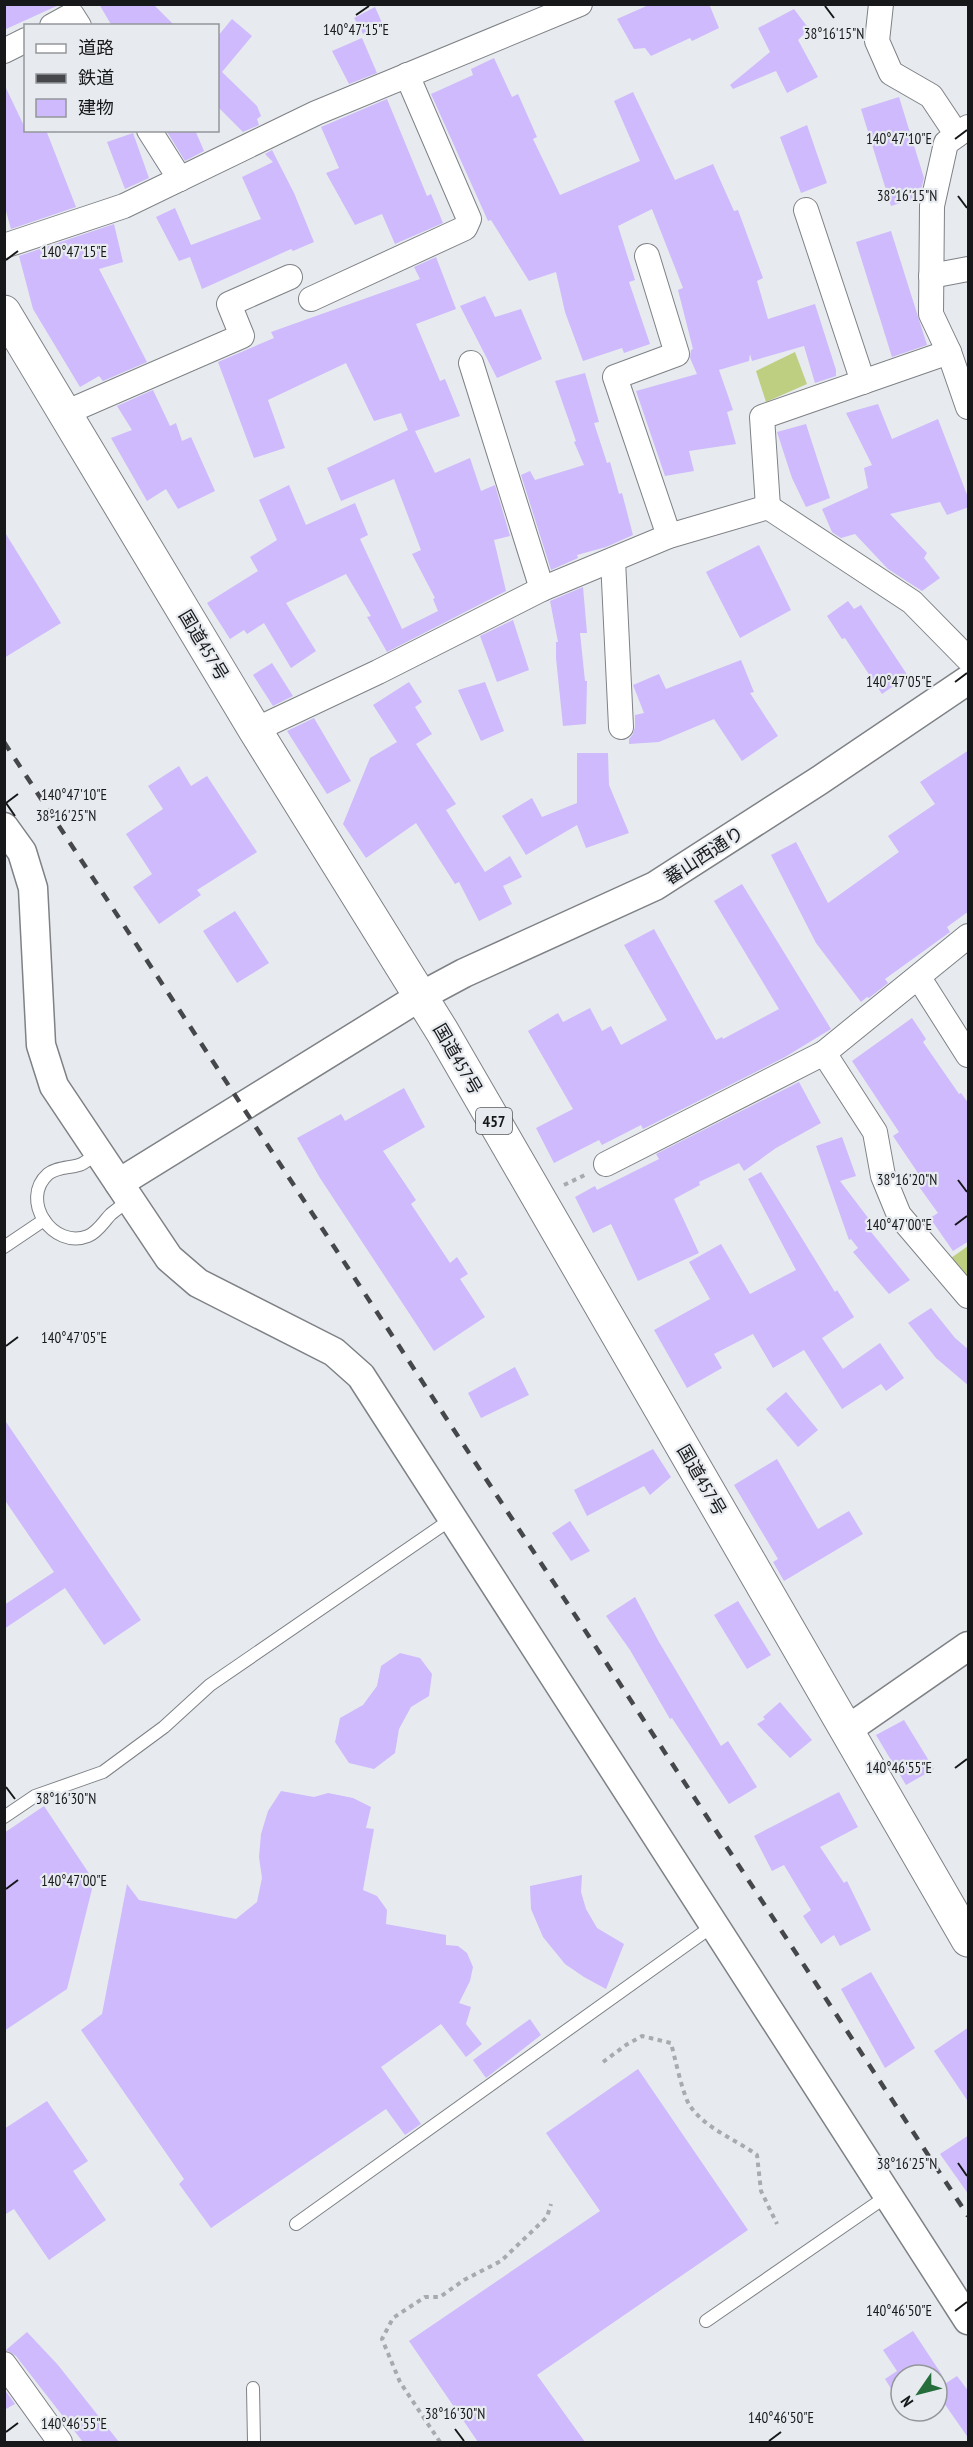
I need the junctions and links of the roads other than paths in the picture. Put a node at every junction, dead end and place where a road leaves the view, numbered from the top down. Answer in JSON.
{"nodes":[{"id":1,"x":580,"y":4,"type":"edge"},
{"id":2,"x":881,"y":4,"type":"edge"},
{"id":3,"x":24,"y":41,"type":"edge"},
{"id":4,"x":4,"y":51,"type":"edge"},
{"id":5,"x":407,"y":75,"type":"junction"},
{"id":6,"x":963,"y":131,"type":"edge"},
{"id":7,"x":149,"y":132,"type":"edge"},
{"id":8,"x":180,"y":179,"type":"junction"},
{"id":9,"x":807,"y":210,"type":"dead end"},
{"id":10,"x":4,"y":246,"type":"edge"},
{"id":11,"x":647,"y":256,"type":"dead end"},
{"id":12,"x":969,"y":269,"type":"edge"},
{"id":13,"x":931,"y":276,"type":"junction"},
{"id":14,"x":290,"y":277,"type":"dead end"},
{"id":15,"x":311,"y":299,"type":"dead end"},
{"id":16,"x":4,"y":312,"type":"edge"},
{"id":17,"x":949,"y":352,"type":"junction"},
{"id":18,"x":471,"y":363,"type":"dead end"},
{"id":19,"x":863,"y":382,"type":"junction"},
{"id":20,"x":969,"y":407,"type":"edge"},
{"id":21,"x":65,"y":413,"type":"junction"},
{"id":22,"x":768,"y":507,"type":"junction"},
{"id":23,"x":669,"y":536,"type":"junction"},
{"id":24,"x":613,"y":560,"type":"junction"},
{"id":25,"x":542,"y":589,"type":"junction"},
{"id":26,"x":969,"y":659,"type":"edge"},
{"id":27,"x":969,"y":680,"type":"edge"},
{"id":28,"x":621,"y":727,"type":"dead end"},
{"id":29,"x":255,"y":730,"type":"junction"},
{"id":30,"x":4,"y":827,"type":"edge"},
{"id":31,"x":969,"y":936,"type":"edge"},
{"id":32,"x":919,"y":978,"type":"junction"},
{"id":33,"x":421,"y":996,"type":"junction"},
{"id":34,"x":824,"y":1053,"type":"junction"},
{"id":35,"x":969,"y":1055,"type":"edge"},
{"id":36,"x":98,"y":1152,"type":"junction"},
{"id":37,"x":606,"y":1164,"type":"road end"},
{"id":38,"x":125,"y":1192,"type":"junction"},
{"id":39,"x":44,"y":1220,"type":"junction"},
{"id":40,"x":4,"y":1247,"type":"edge"},
{"id":41,"x":969,"y":1296,"type":"edge"},
{"id":42,"x":453,"y":1518,"type":"junction"},
{"id":43,"x":969,"y":1646,"type":"edge"},
{"id":44,"x":847,"y":1730,"type":"junction"},
{"id":45,"x":4,"y":1817,"type":"edge"},
{"id":46,"x":714,"y":1925,"type":"junction"},
{"id":47,"x":969,"y":1940,"type":"edge"},
{"id":48,"x":887,"y":2196,"type":"junction"},
{"id":49,"x":296,"y":2224,"type":"dead end"},
{"id":50,"x":969,"y":2320,"type":"edge"},
{"id":51,"x":706,"y":2322,"type":"dead end"},
{"id":52,"x":4,"y":2364,"type":"edge"},
{"id":53,"x":253,"y":2388,"type":"dead end"},
{"id":54,"x":60,"y":2442,"type":"edge"},
{"id":55,"x":254,"y":2442,"type":"edge"}],
"edges":[{"from":1,"to":5,"type":"street"},
{"from":2,"to":6,"type":"street"},
{"from":3,"to":4,"type":"street"},
{"from":5,"to":8,"type":"street"},
{"from":5,"to":15,"type":"street"},
{"from":6,"to":13,"type":"street"},
{"from":7,"to":8,"type":"street"},
{"from":8,"to":10,"type":"street"},
{"from":9,"to":19,"type":"street"},
{"from":11,"to":23,"type":"street"},
{"from":12,"to":13,"type":"street"},
{"from":13,"to":17,"type":"street"},
{"from":14,"to":21,"type":"street"},
{"from":16,"to":21,"type":"highway","name":"国道457号","number":"457"},
{"from":17,"to":19,"type":"street"},
{"from":17,"to":20,"type":"street"},
{"from":18,"to":25,"type":"street"},
{"from":19,"to":22,"type":"street"},
{"from":21,"to":29,"type":"highway","name":"国道457号","number":"457"},
{"from":22,"to":23,"type":"street"},
{"from":22,"to":26,"type":"street"},
{"from":23,"to":24,"type":"street"},
{"from":24,"to":25,"type":"street"},
{"from":24,"to":28,"type":"street"},
{"from":25,"to":29,"type":"street"},
{"from":27,"to":33,"type":"street","name":"蕃山西通り"},
{"from":29,"to":33,"type":"highway","name":"国道457号","number":"457"},
{"from":30,"to":36,"type":"street"},
{"from":31,"to":32,"type":"street"},
{"from":32,"to":34,"type":"street"},
{"from":32,"to":35,"type":"street"},
{"from":33,"to":38,"type":"street","name":"蕃山西通り"},
{"from":33,"to":44,"type":"highway","name":"国道457号","number":"457"},
{"from":34,"to":37,"type":"street"},
{"from":34,"to":41,"type":"street"},
{"from":36,"to":38,"type":"street"},
{"from":36,"to":39,"type":"lane"},
{"from":38,"to":39,"type":"lane"},
{"from":38,"to":42,"type":"street"},
{"from":39,"to":40,"type":"lane"},
{"from":42,"to":45,"type":"lane"},
{"from":42,"to":46,"type":"street"},
{"from":43,"to":44,"type":"street"},
{"from":44,"to":47,"type":"highway","name":"国道457号","number":"457"},
{"from":46,"to":48,"type":"street"},
{"from":46,"to":49,"type":"lane"},
{"from":48,"to":50,"type":"street"},
{"from":48,"to":51,"type":"lane"},
{"from":52,"to":54,"type":"street"},
{"from":53,"to":55,"type":"lane"}]}
